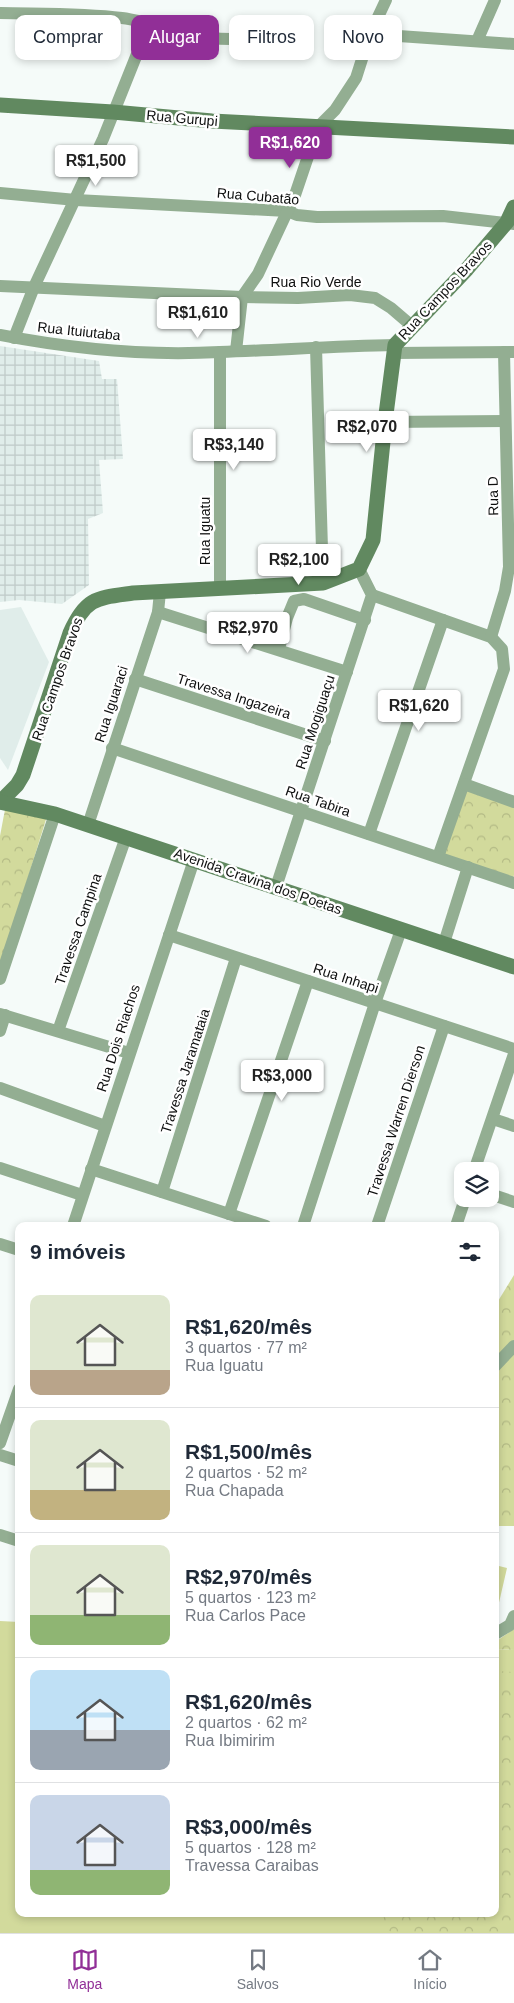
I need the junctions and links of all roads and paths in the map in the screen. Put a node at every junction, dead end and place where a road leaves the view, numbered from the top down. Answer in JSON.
{"nodes":[{"id":1,"x":386,"y":0,"type":"edge"},
{"id":2,"x":495,"y":0,"type":"edge"},
{"id":3,"x":0,"y":13,"type":"edge"},
{"id":4,"x":379,"y":15,"type":"edge"},
{"id":5,"x":131,"y":20,"type":"edge"},
{"id":6,"x":402,"y":36,"type":"edge"},
{"id":7,"x":477,"y":40,"type":"junction"},
{"id":8,"x":514,"y":44,"type":"edge"},
{"id":9,"x":134,"y":60,"type":"edge"},
{"id":10,"x":362,"y":60,"type":"edge"},
{"id":11,"x":0,"y":105,"type":"edge"},
{"id":12,"x":113,"y":112,"type":"junction"},
{"id":13,"x":318,"y":127,"type":"junction"},
{"id":14,"x":514,"y":137,"type":"edge"},
{"id":15,"x":0,"y":193,"type":"edge"},
{"id":16,"x":76,"y":200,"type":"junction"},
{"id":17,"x":514,"y":207,"type":"edge"},
{"id":18,"x":288,"y":211,"type":"junction"},
{"id":19,"x":510,"y":223,"type":"edge"},
{"id":20,"x":0,"y":286,"type":"edge"},
{"id":21,"x":34,"y":287,"type":"junction"},
{"id":22,"x":242,"y":296,"type":"junction"},
{"id":23,"x":412,"y":326,"type":"junction"},
{"id":24,"x":0,"y":336,"type":"edge"},
{"id":25,"x":14,"y":338,"type":"junction"},
{"id":26,"x":316,"y":347,"type":"junction"},
{"id":27,"x":394,"y":349,"type":"junction"},
{"id":28,"x":236,"y":351,"type":"junction"},
{"id":29,"x":220,"y":352,"type":"junction"},
{"id":30,"x":509,"y":352,"type":"edge"},
{"id":31,"x":505,"y":421,"type":"junction"},
{"id":32,"x":385,"y":422,"type":"junction"},
{"id":33,"x":359,"y":568,"type":"junction"},
{"id":34,"x":323,"y":583,"type":"junction"},
{"id":35,"x":220,"y":589,"type":"junction"},
{"id":36,"x":160,"y":592,"type":"junction"},
{"id":37,"x":372,"y":594,"type":"junction"},
{"id":38,"x":158,"y":612,"type":"junction"},
{"id":39,"x":365,"y":620,"type":"junction"},
{"id":40,"x":442,"y":620,"type":"junction"},
{"id":41,"x":491,"y":637,"type":"junction"},
{"id":42,"x":279,"y":649,"type":"junction"},
{"id":43,"x":509,"y":671,"type":"edge"},
{"id":44,"x":347,"y":672,"type":"junction"},
{"id":45,"x":135,"y":680,"type":"junction"},
{"id":46,"x":325,"y":741,"type":"junction"},
{"id":47,"x":112,"y":748,"type":"junction"},
{"id":48,"x":464,"y":784,"type":"junction"},
{"id":49,"x":0,"y":802,"type":"edge"},
{"id":50,"x":514,"y":802,"type":"edge"},
{"id":51,"x":301,"y":811,"type":"junction"},
{"id":52,"x":55,"y":814,"type":"junction"},
{"id":53,"x":88,"y":825,"type":"junction"},
{"id":54,"x":369,"y":834,"type":"junction"},
{"id":55,"x":126,"y":837,"type":"junction"},
{"id":56,"x":438,"y":857,"type":"junction"},
{"id":57,"x":194,"y":860,"type":"junction"},
{"id":58,"x":468,"y":867,"type":"junction"},
{"id":59,"x":513,"y":880,"type":"edge"},
{"id":60,"x":276,"y":887,"type":"junction"},
{"id":61,"x":401,"y":930,"type":"junction"},
{"id":62,"x":168,"y":936,"type":"junction"},
{"id":63,"x":444,"y":943,"type":"junction"},
{"id":64,"x":236,"y":958,"type":"junction"},
{"id":65,"x":514,"y":967,"type":"edge"},
{"id":66,"x":0,"y":979,"type":"edge"},
{"id":67,"x":308,"y":981,"type":"junction"},
{"id":68,"x":375,"y":1003,"type":"junction"},
{"id":69,"x":2,"y":1014,"type":"edge"},
{"id":70,"x":444,"y":1026,"type":"junction"},
{"id":71,"x":0,"y":1031,"type":"edge"},
{"id":72,"x":58,"y":1031,"type":"junction"},
{"id":73,"x":514,"y":1049,"type":"edge"},
{"id":74,"x":129,"y":1053,"type":"junction"},
{"id":75,"x":514,"y":1054,"type":"edge"},
{"id":76,"x":0,"y":1088,"type":"edge"},
{"id":77,"x":493,"y":1118,"type":"junction"},
{"id":78,"x":105,"y":1126,"type":"junction"},
{"id":79,"x":514,"y":1126,"type":"edge"},
{"id":80,"x":477,"y":1162,"type":"edge"},
{"id":81,"x":0,"y":1168,"type":"edge"},
{"id":82,"x":91,"y":1169,"type":"junction"},
{"id":83,"x":162,"y":1192,"type":"junction"},
{"id":84,"x":82,"y":1195,"type":"junction"},
{"id":85,"x":499,"y":1197,"type":"edge"},
{"id":86,"x":514,"y":1202,"type":"edge"},
{"id":87,"x":462,"y":1207,"type":"edge"},
{"id":88,"x":229,"y":1214,"type":"junction"},
{"id":89,"x":74,"y":1222,"type":"edge"},
{"id":90,"x":254,"y":1222,"type":"edge"},
{"id":91,"x":304,"y":1222,"type":"edge"},
{"id":92,"x":378,"y":1222,"type":"edge"},
{"id":93,"x":457,"y":1222,"type":"edge"},
{"id":94,"x":0,"y":1244,"type":"edge"},
{"id":95,"x":15,"y":1249,"type":"edge"},
{"id":96,"x":514,"y":1346,"type":"edge"},
{"id":97,"x":499,"y":1362,"type":"edge"},
{"id":98,"x":15,"y":1400,"type":"edge"},
{"id":99,"x":0,"y":1443,"type":"edge"},
{"id":100,"x":0,"y":1455,"type":"edge"},
{"id":101,"x":15,"y":1460,"type":"edge"},
{"id":102,"x":0,"y":1535,"type":"edge"},
{"id":103,"x":15,"y":1540,"type":"edge"},
{"id":104,"x":514,"y":1616,"type":"edge"},
{"id":105,"x":499,"y":1632,"type":"edge"}],
"edges":[{"from":1,"to":4,"type":"street"},
{"from":2,"to":7,"type":"street"},
{"from":3,"to":5,"type":"street"},
{"from":6,"to":7,"type":"street"},
{"from":7,"to":8,"type":"street"},
{"from":9,"to":12,"type":"street"},
{"from":10,"to":13,"type":"street"},
{"from":11,"to":12,"type":"street","name":"Rua Gurupi"},
{"from":12,"to":13,"type":"street","name":"Rua Gurupi"},
{"from":12,"to":16,"type":"street"},
{"from":13,"to":14,"type":"street","name":"Rua Gurupi"},
{"from":13,"to":18,"type":"street"},
{"from":15,"to":16,"type":"street","name":"Rua Cubatão"},
{"from":16,"to":18,"type":"street","name":"Rua Cubatão"},
{"from":16,"to":21,"type":"street"},
{"from":17,"to":19,"type":"street","name":"Rua Campos Bravos"},
{"from":18,"to":19,"type":"street","name":"Rua Cubatão"},
{"from":18,"to":22,"type":"street"},
{"from":19,"to":23,"type":"street","name":"Rua Campos Bravos"},
{"from":20,"to":21,"type":"street","name":"Rua Rio Verde"},
{"from":21,"to":22,"type":"street","name":"Rua Rio Verde"},
{"from":21,"to":25,"type":"street"},
{"from":22,"to":23,"type":"street","name":"Rua Rio Verde"},
{"from":22,"to":28,"type":"street"},
{"from":23,"to":27,"type":"street","name":"Rua Campos Bravos"},
{"from":24,"to":25,"type":"street","name":"Rua Ituiutaba"},
{"from":25,"to":29,"type":"street","name":"Rua Ituiutaba"},
{"from":26,"to":27,"type":"street","name":"Rua Ituiutaba"},
{"from":26,"to":28,"type":"street","name":"Rua Ituiutaba"},
{"from":26,"to":34,"type":"street"},
{"from":27,"to":30,"type":"street","name":"Rua Ituiutaba"},
{"from":27,"to":32,"type":"street","name":"Rua Campos Bravos"},
{"from":28,"to":29,"type":"street","name":"Rua Ituiutaba"},
{"from":29,"to":35,"type":"street","name":"Rua Iguatu"},
{"from":30,"to":31,"type":"street","name":"Rua D"},
{"from":31,"to":32,"type":"street"},
{"from":31,"to":41,"type":"street","name":"Rua D"},
{"from":32,"to":33,"type":"street","name":"Rua Campos Bravos"},
{"from":33,"to":34,"type":"street","name":"Rua Campos Bravos"},
{"from":33,"to":37,"type":"street"},
{"from":34,"to":35,"type":"street","name":"Rua Campos Bravos"},
{"from":35,"to":36,"type":"street","name":"Rua Campos Bravos"},
{"from":36,"to":38,"type":"street","name":"Rua Iguaraci"},
{"from":36,"to":49,"type":"street","name":"Rua Campos Bravos"},
{"from":37,"to":39,"type":"street","name":"Rua Mogiguaçu"},
{"from":37,"to":40,"type":"street"},
{"from":38,"to":42,"type":"street"},
{"from":38,"to":45,"type":"street","name":"Rua Iguaraci"},
{"from":39,"to":42,"type":"street"},
{"from":39,"to":44,"type":"street","name":"Rua Mogiguaçu"},
{"from":40,"to":41,"type":"street"},
{"from":40,"to":54,"type":"street"},
{"from":41,"to":43,"type":"street"},
{"from":42,"to":44,"type":"street"},
{"from":43,"to":48,"type":"street"},
{"from":44,"to":46,"type":"street","name":"Rua Mogiguaçu"},
{"from":45,"to":46,"type":"street","name":"Travessa Ingazeira"},
{"from":45,"to":47,"type":"street","name":"Rua Iguaraci"},
{"from":46,"to":51,"type":"street","name":"Rua Mogiguaçu"},
{"from":47,"to":51,"type":"street","name":"Rua Tabira"},
{"from":47,"to":53,"type":"street","name":"Rua Iguaraci"},
{"from":48,"to":50,"type":"street"},
{"from":48,"to":56,"type":"street"},
{"from":49,"to":52,"type":"street","name":"Avenida Cravina dos Poetas"},
{"from":51,"to":54,"type":"street","name":"Rua Tabira"},
{"from":51,"to":60,"type":"street","name":"Rua Mogiguaçu"},
{"from":52,"to":53,"type":"street","name":"Avenida Cravina dos Poetas"},
{"from":52,"to":66,"type":"street"},
{"from":53,"to":55,"type":"street","name":"Avenida Cravina dos Poetas"},
{"from":54,"to":56,"type":"street","name":"Rua Tabira"},
{"from":55,"to":57,"type":"street","name":"Avenida Cravina dos Poetas"},
{"from":55,"to":72,"type":"street","name":"Travessa Campina"},
{"from":56,"to":58,"type":"street","name":"Rua Tabira"},
{"from":57,"to":60,"type":"street","name":"Avenida Cravina dos Poetas"},
{"from":57,"to":62,"type":"street","name":"Rua Dois Riachos"},
{"from":58,"to":59,"type":"street","name":"Rua Tabira"},
{"from":58,"to":63,"type":"street"},
{"from":60,"to":61,"type":"street","name":"Avenida Cravina dos Poetas"},
{"from":61,"to":63,"type":"street","name":"Avenida Cravina dos Poetas"},
{"from":61,"to":68,"type":"street"},
{"from":62,"to":64,"type":"street","name":"Rua Inhapi"},
{"from":62,"to":74,"type":"street","name":"Rua Dois Riachos"},
{"from":63,"to":65,"type":"street","name":"Avenida Cravina dos Poetas"},
{"from":64,"to":67,"type":"street","name":"Rua Inhapi"},
{"from":64,"to":83,"type":"street","name":"Travessa Jaramataia"},
{"from":67,"to":68,"type":"street","name":"Rua Inhapi"},
{"from":67,"to":88,"type":"street"},
{"from":68,"to":70,"type":"street","name":"Rua Inhapi"},
{"from":68,"to":91,"type":"street"},
{"from":69,"to":71,"type":"street"},
{"from":69,"to":72,"type":"street"},
{"from":70,"to":73,"type":"street","name":"Rua Inhapi"},
{"from":70,"to":92,"type":"street","name":"Travessa Warren Dierson"},
{"from":72,"to":74,"type":"street"},
{"from":74,"to":78,"type":"street","name":"Rua Dois Riachos"},
{"from":75,"to":77,"type":"street"},
{"from":76,"to":78,"type":"street"},
{"from":77,"to":79,"type":"street"},
{"from":77,"to":80,"type":"street"},
{"from":78,"to":82,"type":"street","name":"Rua Dois Riachos"},
{"from":81,"to":84,"type":"street"},
{"from":82,"to":83,"type":"street"},
{"from":82,"to":84,"type":"street","name":"Rua Dois Riachos"},
{"from":83,"to":88,"type":"street"},
{"from":84,"to":89,"type":"street","name":"Rua Dois Riachos"},
{"from":85,"to":86,"type":"street"},
{"from":87,"to":93,"type":"street"},
{"from":88,"to":90,"type":"street"},
{"from":94,"to":95,"type":"street"},
{"from":96,"to":97,"type":"street"},
{"from":98,"to":99,"type":"street"},
{"from":100,"to":101,"type":"street"},
{"from":102,"to":103,"type":"street"},
{"from":104,"to":105,"type":"street"}]}
